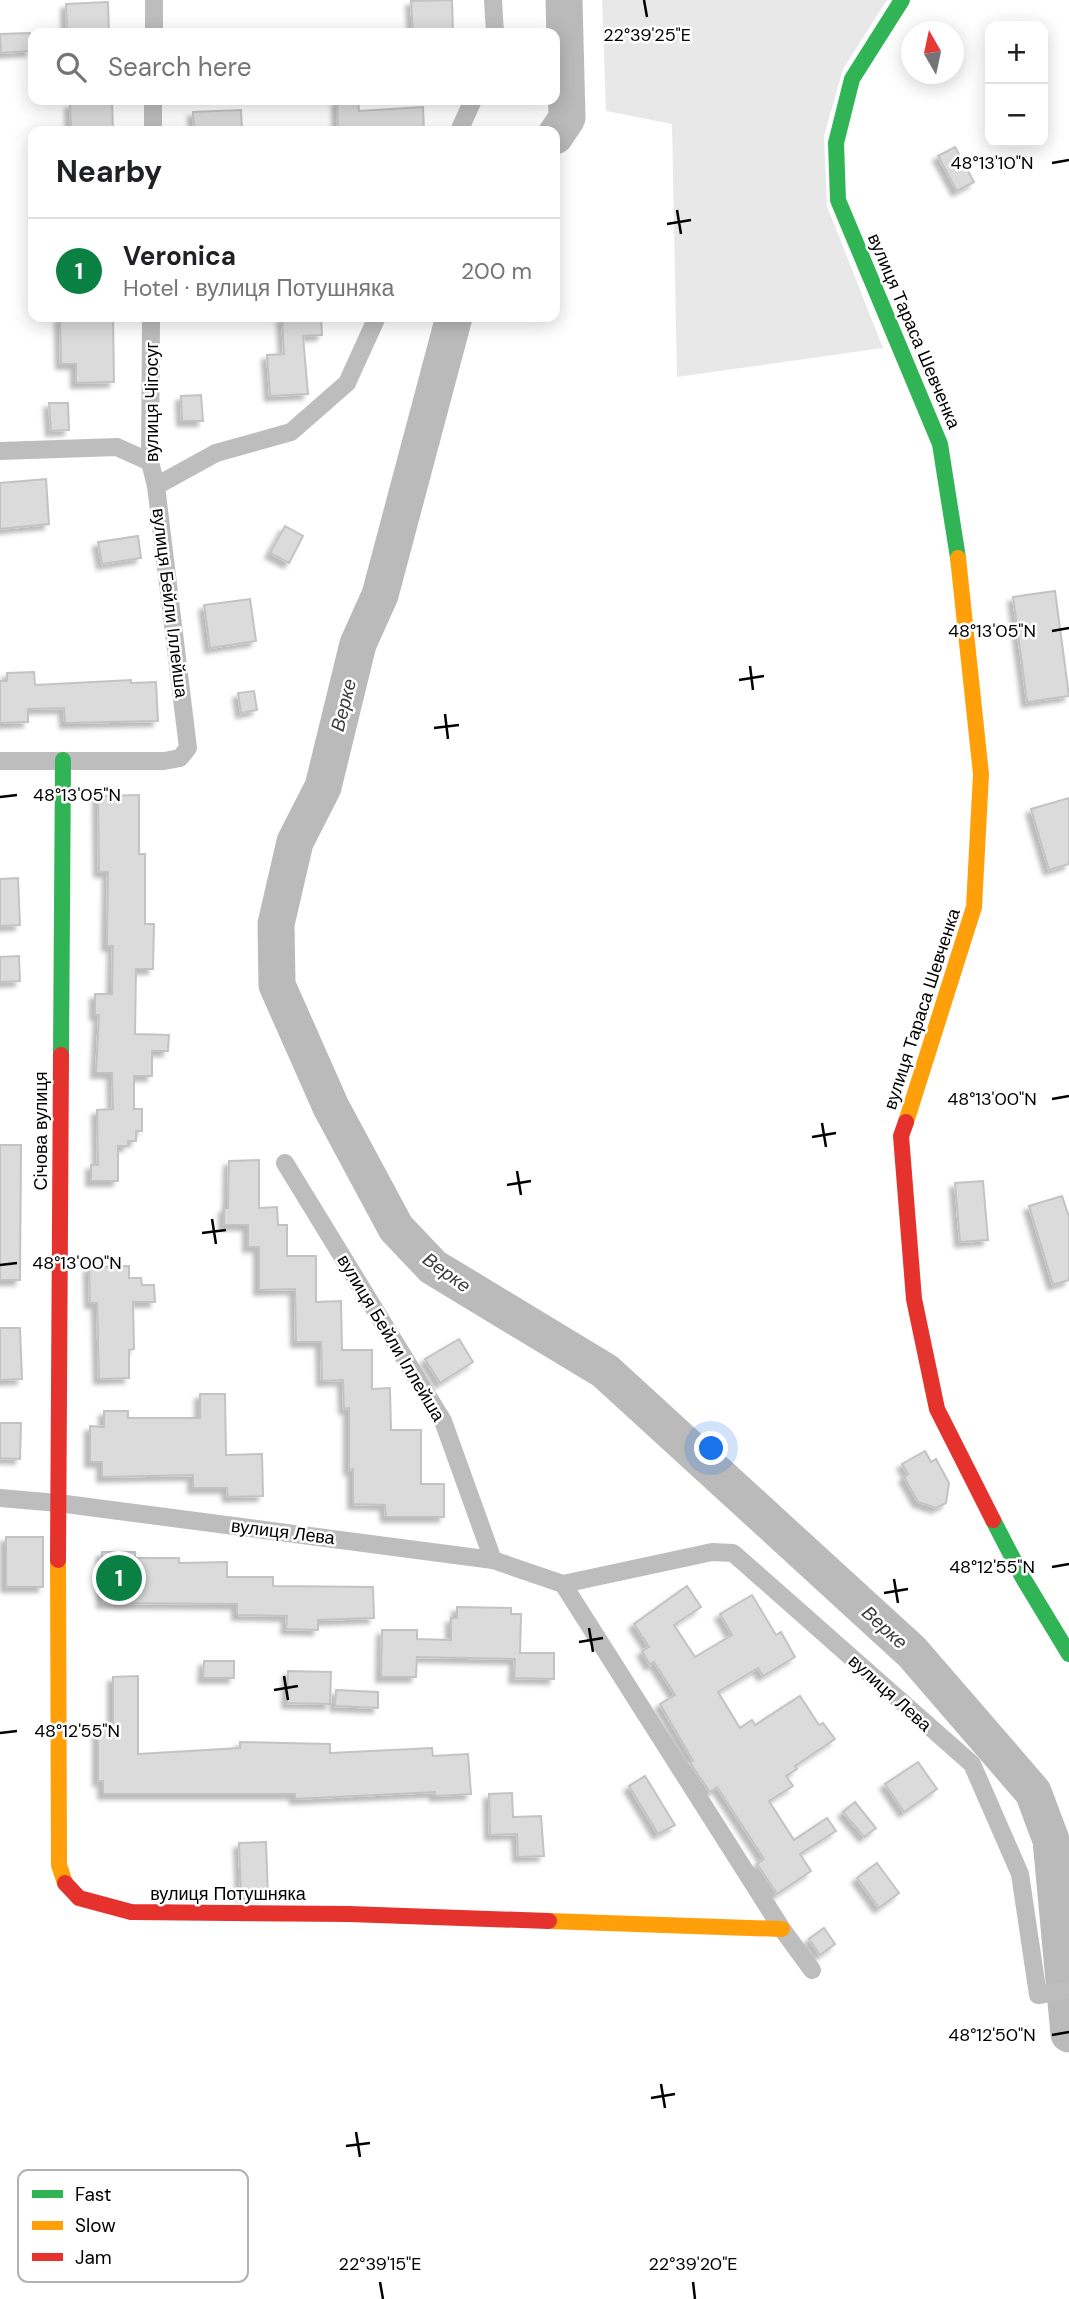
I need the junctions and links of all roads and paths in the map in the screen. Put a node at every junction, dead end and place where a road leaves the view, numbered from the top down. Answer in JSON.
{"nodes":[{"id":1,"x":154,"y":0,"type":"edge"},
{"id":2,"x":493,"y":0,"type":"edge"},
{"id":3,"x":902,"y":0,"type":"edge"},
{"id":4,"x":154,"y":28,"type":"edge"},
{"id":5,"x":495,"y":28,"type":"edge"},
{"id":6,"x":153,"y":105,"type":"edge"},
{"id":7,"x":470,"y":105,"type":"edge"},
{"id":8,"x":153,"y":126,"type":"edge"},
{"id":9,"x":461,"y":126,"type":"edge"},
{"id":10,"x":151,"y":322,"type":"edge"},
{"id":11,"x":375,"y":322,"type":"edge"},
{"id":12,"x":0,"y":451,"type":"edge"},
{"id":13,"x":150,"y":462,"type":"junction"},
{"id":14,"x":156,"y":486,"type":"junction"},
{"id":15,"x":63,"y":760,"type":"junction"},
{"id":16,"x":0,"y":761,"type":"edge"},
{"id":17,"x":285,"y":1163,"type":"dead end"},
{"id":18,"x":0,"y":1498,"type":"edge"},
{"id":19,"x":58,"y":1503,"type":"junction"},
{"id":20,"x":493,"y":1560,"type":"junction"},
{"id":21,"x":562,"y":1584,"type":"junction"},
{"id":22,"x":1069,"y":1654,"type":"edge"},
{"id":23,"x":782,"y":1929,"type":"junction"},
{"id":24,"x":811,"y":1970,"type":"dead end"},
{"id":25,"x":1069,"y":1990,"type":"edge"}],
"edges":[{"from":1,"to":4,"type":"street"},
{"from":2,"to":5,"type":"street"},
{"from":3,"to":22,"type":"street","name":"вулиця Тараса Шевченка"},
{"from":6,"to":8,"type":"street"},
{"from":7,"to":9,"type":"street"},
{"from":10,"to":13,"type":"street","name":"вулиця Чігосуг"},
{"from":11,"to":14,"type":"street","name":"вулиця Бейли Іллейша"},
{"from":12,"to":13,"type":"street"},
{"from":13,"to":14,"type":"street","name":"вулиця Чігосуг"},
{"from":14,"to":15,"type":"street","name":"вулиця Бейли Іллейша"},
{"from":15,"to":16,"type":"street"},
{"from":15,"to":19,"type":"street","name":"Січова вулиця"},
{"from":17,"to":20,"type":"street","name":"вулиця Бейли Іллейша"},
{"from":18,"to":19,"type":"street","name":"вулиця Лева"},
{"from":19,"to":20,"type":"street","name":"вулиця Лева"},
{"from":19,"to":23,"type":"street","name":"вулиця Потушняка"},
{"from":20,"to":21,"type":"street","name":"вулиця Лева"},
{"from":21,"to":23,"type":"street"},
{"from":21,"to":25,"type":"street","name":"вулиця Лева"},
{"from":23,"to":24,"type":"street"}]}
